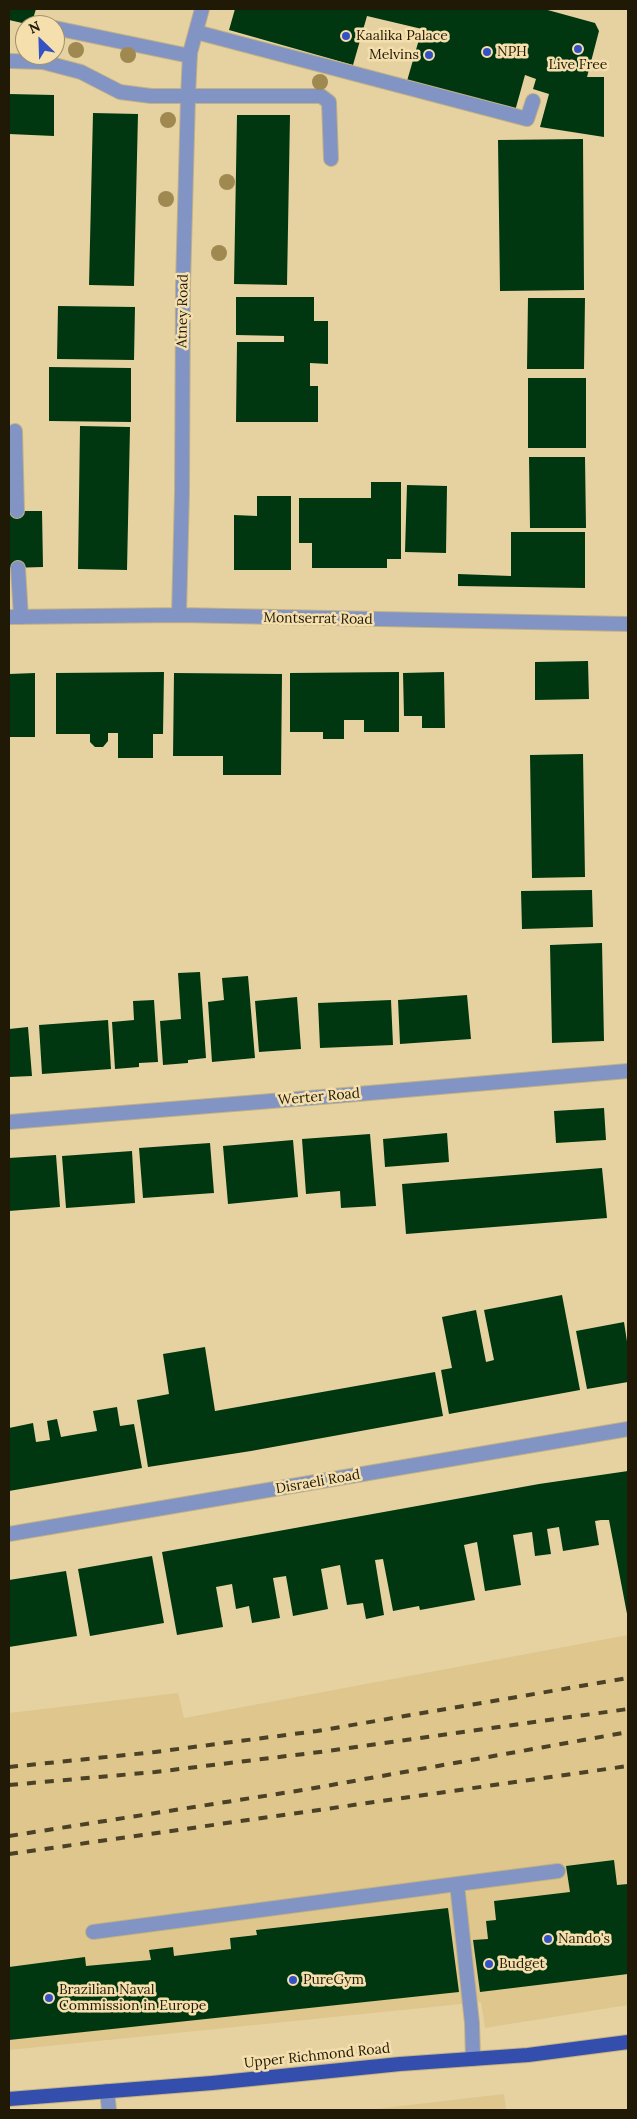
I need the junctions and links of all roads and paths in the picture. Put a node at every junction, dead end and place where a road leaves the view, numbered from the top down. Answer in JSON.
{"nodes":[{"id":1,"x":202,"y":9,"type":"edge"},
{"id":2,"x":65,"y":30,"type":"edge"},
{"id":3,"x":196,"y":32,"type":"junction"},
{"id":4,"x":190,"y":56,"type":"junction"},
{"id":5,"x":9,"y":62,"type":"edge"},
{"id":6,"x":188,"y":97,"type":"junction"},
{"id":7,"x":534,"y":101,"type":"dead end"},
{"id":8,"x":331,"y":159,"type":"dead end"},
{"id":9,"x":15,"y":431,"type":"dead end"},
{"id":10,"x":17,"y":511,"type":"dead end"},
{"id":11,"x":18,"y":568,"type":"dead end"},
{"id":12,"x":179,"y":615,"type":"junction"},
{"id":13,"x":15,"y":617,"type":"edge"},
{"id":14,"x":628,"y":624,"type":"edge"},
{"id":15,"x":628,"y":1071,"type":"edge"},
{"id":16,"x":9,"y":1122,"type":"edge"},
{"id":17,"x":628,"y":1429,"type":"edge"},
{"id":18,"x":9,"y":1534,"type":"edge"},
{"id":19,"x":558,"y":1871,"type":"dead end"},
{"id":20,"x":457,"y":1884,"type":"junction"},
{"id":21,"x":92,"y":1932,"type":"dead end"},
{"id":22,"x":628,"y":2042,"type":"edge"},
{"id":23,"x":473,"y":2059,"type":"junction"},
{"id":24,"x":107,"y":2091,"type":"junction"},
{"id":25,"x":9,"y":2100,"type":"edge"},
{"id":26,"x":109,"y":2110,"type":"edge"}],
"edges":[{"from":1,"to":3,"type":"street","name":"Atney Road"},
{"from":2,"to":4,"type":"street"},
{"from":3,"to":4,"type":"street","name":"Atney Road"},
{"from":3,"to":7,"type":"street"},
{"from":4,"to":6,"type":"street","name":"Atney Road"},
{"from":5,"to":6,"type":"street"},
{"from":6,"to":8,"type":"street"},
{"from":6,"to":12,"type":"street","name":"Atney Road"},
{"from":9,"to":10,"type":"street"},
{"from":11,"to":13,"type":"street"},
{"from":12,"to":13,"type":"street","name":"Montserrat Road"},
{"from":12,"to":14,"type":"street","name":"Montserrat Road"},
{"from":15,"to":16,"type":"street","name":"Werter Road"},
{"from":17,"to":18,"type":"street","name":"Disraeli Road"},
{"from":19,"to":20,"type":"street"},
{"from":20,"to":21,"type":"street"},
{"from":20,"to":23,"type":"street"},
{"from":22,"to":23,"type":"highway","name":"Upper Richmond Road"},
{"from":23,"to":24,"type":"highway","name":"Upper Richmond Road"},
{"from":24,"to":25,"type":"highway","name":"Upper Richmond Road"},
{"from":24,"to":26,"type":"street"}]}
